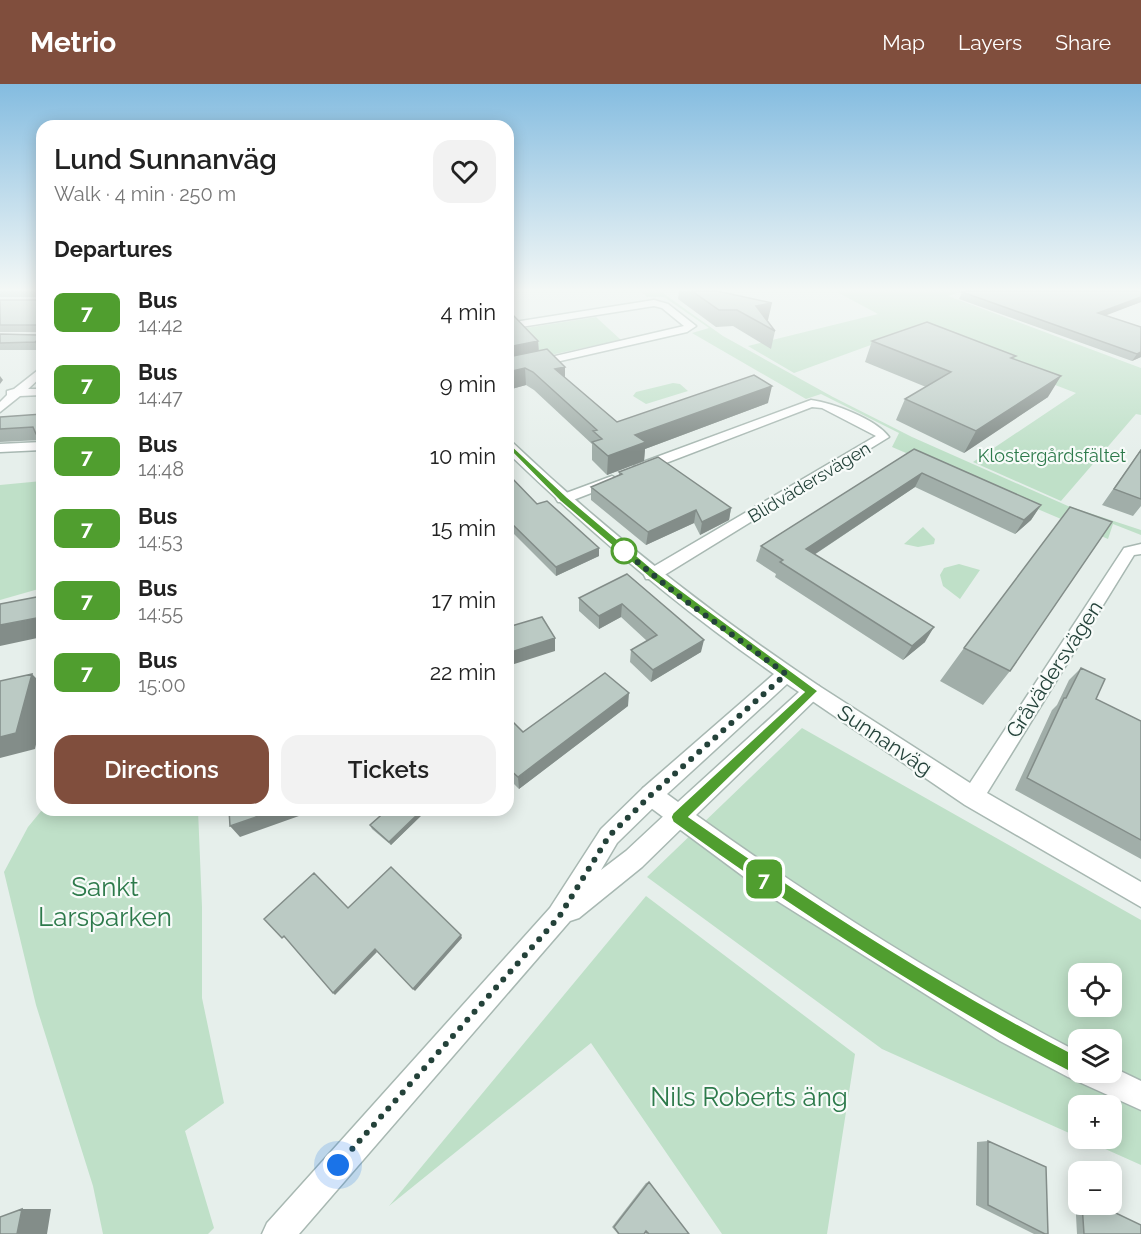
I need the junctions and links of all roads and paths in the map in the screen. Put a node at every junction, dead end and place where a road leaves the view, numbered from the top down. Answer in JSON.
{"nodes":[{"id":1,"x":619,"y":345,"type":"edge"},
{"id":2,"x":514,"y":369,"type":"edge"},
{"id":3,"x":36,"y":375,"type":"edge"},
{"id":4,"x":17,"y":392,"type":"junction"},
{"id":5,"x":36,"y":392,"type":"edge"},
{"id":6,"x":0,"y":393,"type":"edge"},
{"id":7,"x":0,"y":408,"type":"edge"},
{"id":8,"x":36,"y":446,"type":"edge"},
{"id":9,"x":0,"y":448,"type":"edge"},
{"id":10,"x":514,"y":451,"type":"edge"},
{"id":11,"x":563,"y":499,"type":"junction"},
{"id":12,"x":1141,"y":549,"type":"edge"},
{"id":13,"x":652,"y":575,"type":"junction"},
{"id":14,"x":786,"y":674,"type":"junction"},
{"id":15,"x":812,"y":691,"type":"junction"},
{"id":16,"x":651,"y":795,"type":"junction"},
{"id":17,"x":973,"y":798,"type":"junction"},
{"id":18,"x":678,"y":817,"type":"junction"},
{"id":19,"x":1141,"y":895,"type":"edge"},
{"id":20,"x":559,"y":917,"type":"junction"},
{"id":21,"x":1068,"y":1061,"type":"edge"},
{"id":22,"x":1113,"y":1083,"type":"edge"},
{"id":23,"x":1141,"y":1096,"type":"edge"},
{"id":24,"x":278,"y":1234,"type":"edge"}],
"edges":[{"from":1,"to":2,"type":"street"},
{"from":3,"to":4,"type":"street"},
{"from":4,"to":5,"type":"street"},
{"from":4,"to":6,"type":"street"},
{"from":4,"to":7,"type":"street"},
{"from":8,"to":9,"type":"street"},
{"from":10,"to":11,"type":"street","name":"Sunnanväg"},
{"from":11,"to":13,"type":"street","name":"Sunnanväg"},
{"from":11,"to":13,"type":"street","name":"Blidvädersvägen"},
{"from":12,"to":17,"type":"street","name":"Gråvädersvägen"},
{"from":13,"to":14,"type":"street","name":"Sunnanväg"},
{"from":14,"to":15,"type":"street","name":"Sunnanväg"},
{"from":14,"to":16,"type":"street"},
{"from":15,"to":17,"type":"street","name":"Sunnanväg"},
{"from":15,"to":18,"type":"street"},
{"from":16,"to":18,"type":"street"},
{"from":16,"to":20,"type":"street"},
{"from":17,"to":19,"type":"street","name":"Sunnanväg"},
{"from":18,"to":20,"type":"street"},
{"from":18,"to":21,"type":"street"},
{"from":20,"to":24,"type":"street"},
{"from":22,"to":23,"type":"street"}]}
